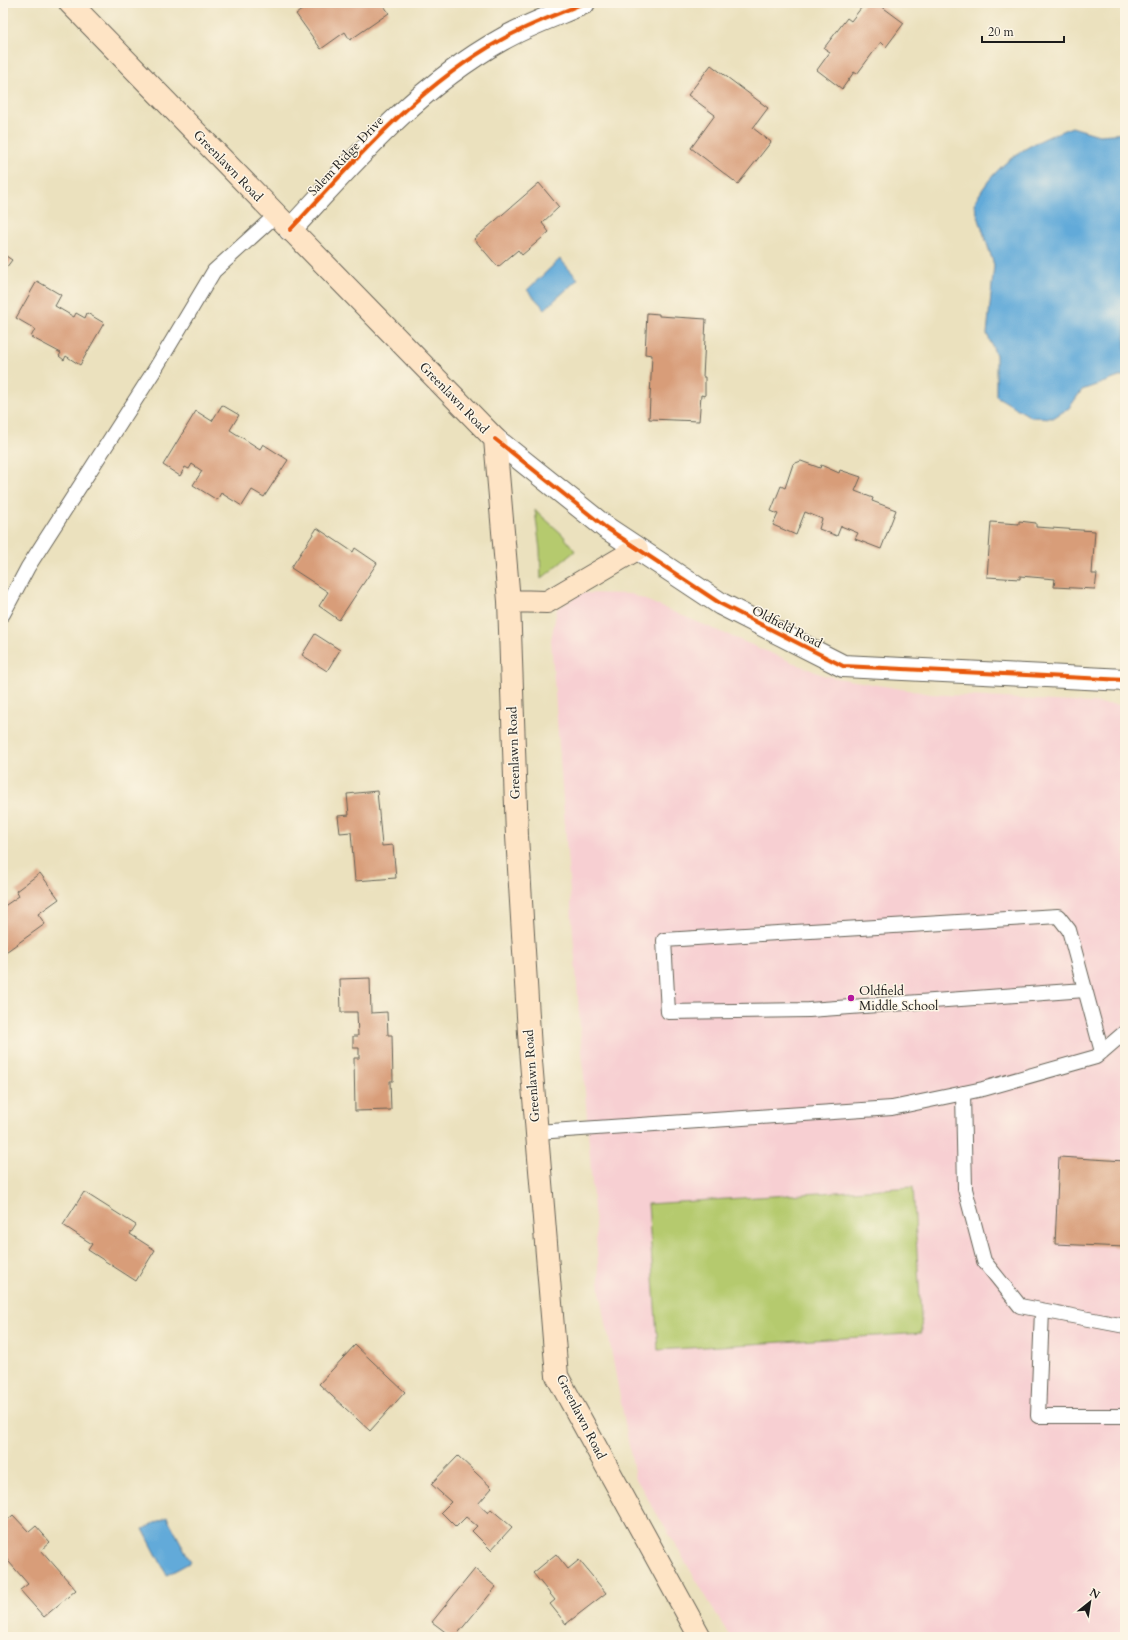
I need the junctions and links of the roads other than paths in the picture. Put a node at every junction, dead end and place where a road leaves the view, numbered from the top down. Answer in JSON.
{"nodes":[{"id":1,"x":70,"y":3,"type":"edge"},
{"id":2,"x":584,"y":3,"type":"edge"},
{"id":3,"x":283,"y":223,"type":"junction"},
{"id":4,"x":495,"y":439,"type":"junction"},
{"id":5,"x":637,"y":549,"type":"junction"},
{"id":6,"x":509,"y":601,"type":"junction"},
{"id":7,"x":3,"y":614,"type":"edge"},
{"id":8,"x":1125,"y":680,"type":"edge"},
{"id":9,"x":1085,"y":990,"type":"junction"},
{"id":10,"x":1125,"y":1032,"type":"edge"},
{"id":11,"x":1102,"y":1052,"type":"junction"},
{"id":12,"x":963,"y":1093,"type":"junction"},
{"id":13,"x":537,"y":1132,"type":"junction"},
{"id":14,"x":1042,"y":1310,"type":"junction"},
{"id":15,"x":1125,"y":1326,"type":"edge"},
{"id":16,"x":1125,"y":1416,"type":"edge"},
{"id":17,"x":700,"y":1637,"type":"edge"}],
"edges":[{"from":1,"to":3,"type":"main road","name":"Greenlawn Road"},
{"from":2,"to":3,"type":"street","name":"Salem Ridge Drive"},
{"from":3,"to":4,"type":"main road","name":"Greenlawn Road"},
{"from":3,"to":7,"type":"lane"},
{"from":4,"to":5,"type":"street","name":"Oldfield Road"},
{"from":4,"to":6,"type":"main road","name":"Greenlawn Road"},
{"from":5,"to":6,"type":"main road"},
{"from":5,"to":8,"type":"street","name":"Oldfield Road"},
{"from":6,"to":13,"type":"main road","name":"Greenlawn Road"},
{"from":9,"to":9,"type":"lane"},
{"from":9,"to":11,"type":"lane"},
{"from":10,"to":11,"type":"lane"},
{"from":11,"to":12,"type":"lane"},
{"from":12,"to":13,"type":"lane"},
{"from":12,"to":14,"type":"lane"},
{"from":13,"to":17,"type":"main road","name":"Greenlawn Road"},
{"from":14,"to":15,"type":"lane"},
{"from":14,"to":16,"type":"lane"}]}
